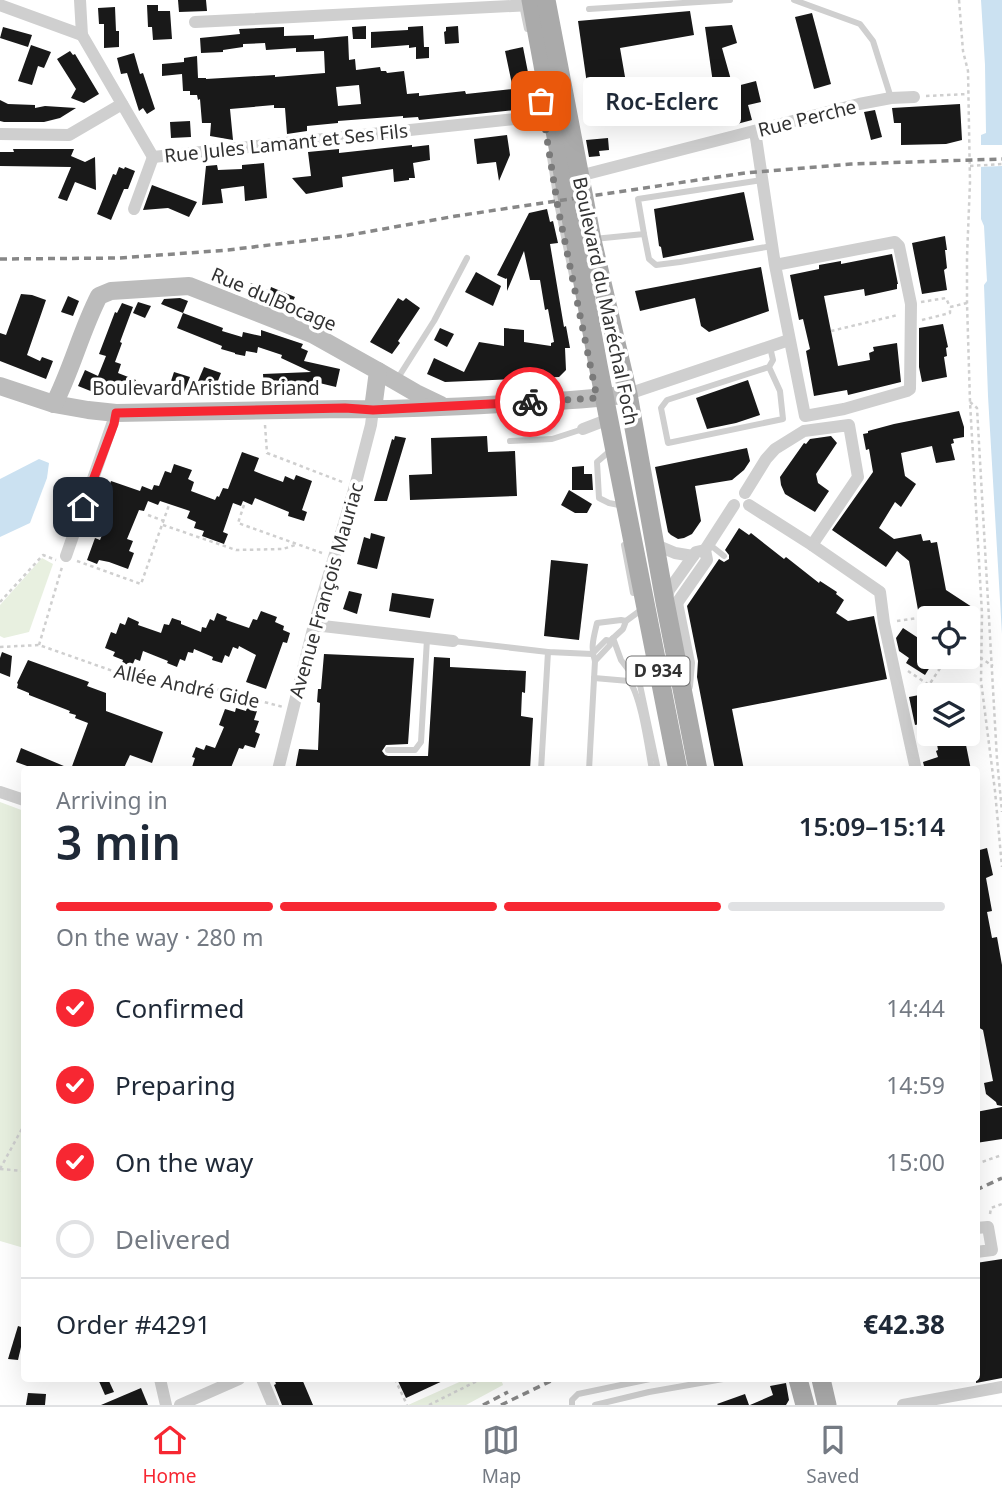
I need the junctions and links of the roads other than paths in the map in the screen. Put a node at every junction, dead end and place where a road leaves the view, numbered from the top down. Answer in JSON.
{"nodes":[{"id":1,"x":80,"y":0,"type":"edge"},
{"id":2,"x":730,"y":0,"type":"edge"},
{"id":3,"x":794,"y":0,"type":"edge"},
{"id":4,"x":530,"y":2,"type":"edge"},
{"id":5,"x":0,"y":5,"type":"edge"},
{"id":6,"x":589,"y":9,"type":"dead end"},
{"id":7,"x":195,"y":22,"type":"dead end"},
{"id":8,"x":528,"y":33,"type":"dead end"},
{"id":9,"x":82,"y":35,"type":"junction"},
{"id":10,"x":536,"y":73,"type":"dead end"},
{"id":11,"x":914,"y":97,"type":"road end"},
{"id":12,"x":891,"y":98,"type":"junction"},
{"id":13,"x":122,"y":104,"type":"junction"},
{"id":14,"x":547,"y":119,"type":"junction"},
{"id":15,"x":755,"y":131,"type":"junction"},
{"id":16,"x":0,"y":134,"type":"edge"},
{"id":17,"x":550,"y":155,"type":"dead end"},
{"id":18,"x":153,"y":157,"type":"junction"},
{"id":19,"x":579,"y":176,"type":"junction"},
{"id":20,"x":762,"y":180,"type":"junction"},
{"id":21,"x":134,"y":209,"type":"dead end"},
{"id":22,"x":644,"y":234,"type":"junction"},
{"id":23,"x":592,"y":240,"type":"junction"},
{"id":24,"x":772,"y":246,"type":"junction"},
{"id":25,"x":467,"y":258,"type":"dead end"},
{"id":26,"x":775,"y":265,"type":"junction"},
{"id":27,"x":578,"y":282,"type":"junction"},
{"id":28,"x":789,"y":340,"type":"junction"},
{"id":29,"x":770,"y":347,"type":"junction"},
{"id":30,"x":769,"y":367,"type":"junction"},
{"id":31,"x":378,"y":371,"type":"junction"},
{"id":32,"x":395,"y":381,"type":"junction"},
{"id":33,"x":0,"y":386,"type":"edge"},
{"id":34,"x":628,"y":394,"type":"junction"},
{"id":35,"x":598,"y":395,"type":"junction"},
{"id":36,"x":0,"y":396,"type":"edge"},
{"id":37,"x":54,"y":404,"type":"junction"},
{"id":38,"x":444,"y":407,"type":"junction"},
{"id":39,"x":373,"y":410,"type":"junction"},
{"id":40,"x":115,"y":418,"type":"junction"},
{"id":41,"x":583,"y":429,"type":"joint"},
{"id":42,"x":607,"y":440,"type":"junction"},
{"id":43,"x":510,"y":441,"type":"dead end"},
{"id":44,"x":640,"y":462,"type":"junction"},
{"id":45,"x":747,"y":499,"type":"junction"},
{"id":46,"x":621,"y":531,"type":"dead end"},
{"id":47,"x":656,"y":545,"type":"junction"},
{"id":48,"x":811,"y":545,"type":"junction"},
{"id":49,"x":702,"y":550,"type":"junction"},
{"id":50,"x":724,"y":556,"type":"dead end"},
{"id":51,"x":65,"y":560,"type":"road end"},
{"id":52,"x":671,"y":603,"type":"junction"},
{"id":53,"x":641,"y":610,"type":"junction"},
{"id":54,"x":626,"y":621,"type":"junction"},
{"id":55,"x":314,"y":625,"type":"junction"},
{"id":56,"x":640,"y":626,"type":"dead end"},
{"id":57,"x":427,"y":639,"type":"junction"},
{"id":58,"x":612,"y":639,"type":"junction"},
{"id":59,"x":453,"y":641,"type":"joint"},
{"id":60,"x":548,"y":652,"type":"junction"},
{"id":61,"x":592,"y":654,"type":"junction"},
{"id":62,"x":595,"y":661,"type":"junction"},
{"id":63,"x":594,"y":678,"type":"junction"},
{"id":64,"x":388,"y":750,"type":"dead end"},
{"id":65,"x":279,"y":766,"type":"edge"},
{"id":66,"x":541,"y":766,"type":"edge"},
{"id":67,"x":589,"y":766,"type":"edge"},
{"id":68,"x":651,"y":766,"type":"edge"},
{"id":69,"x":656,"y":766,"type":"edge"},
{"id":70,"x":677,"y":766,"type":"edge"},
{"id":71,"x":697,"y":766,"type":"edge"},
{"id":72,"x":915,"y":766,"type":"edge"},
{"id":73,"x":0,"y":792,"type":"edge"},
{"id":74,"x":21,"y":799,"type":"edge"},
{"id":75,"x":982,"y":1227,"type":"edge"},
{"id":76,"x":980,"y":1252,"type":"edge"},
{"id":77,"x":161,"y":1382,"type":"edge"},
{"id":78,"x":232,"y":1382,"type":"edge"},
{"id":79,"x":263,"y":1382,"type":"edge"},
{"id":80,"x":636,"y":1382,"type":"edge"},
{"id":81,"x":706,"y":1382,"type":"edge"},
{"id":82,"x":799,"y":1382,"type":"edge"},
{"id":83,"x":821,"y":1382,"type":"edge"},
{"id":84,"x":1002,"y":1387,"type":"edge"},
{"id":85,"x":822,"y":1404,"type":"edge"},
{"id":86,"x":166,"y":1405,"type":"edge"},
{"id":87,"x":180,"y":1405,"type":"edge"},
{"id":88,"x":273,"y":1405,"type":"edge"},
{"id":89,"x":572,"y":1405,"type":"edge"},
{"id":90,"x":595,"y":1405,"type":"edge"},
{"id":91,"x":806,"y":1405,"type":"edge"},
{"id":92,"x":903,"y":1405,"type":"edge"}],
"edges":[{"from":1,"to":9,"type":"street","name":"Rue Jules Lamant et Ses Fils"},
{"from":2,"to":6,"type":"lane"},
{"from":3,"to":12,"type":"lane"},
{"from":4,"to":7,"type":"street"},
{"from":4,"to":8,"type":"lane"},
{"from":4,"to":14,"type":"main road","name":"Boulevard du Maréchal Foch","number":"D 934"},
{"from":4,"to":19,"type":"main road","name":"Boulevard du Maréchal Foch","number":"D 934"},
{"from":5,"to":9,"type":"street"},
{"from":9,"to":13,"type":"street","name":"Rue Jules Lamant et Ses Fils"},
{"from":10,"to":14,"type":"lane"},
{"from":11,"to":12,"type":"street","name":"Rue Perche"},
{"from":12,"to":15,"type":"street","name":"Rue Perche"},
{"from":13,"to":16,"type":"street"},
{"from":13,"to":18,"type":"street","name":"Rue Jules Lamant et Ses Fils"},
{"from":14,"to":18,"type":"street","name":"Rue Jules Lamant et Ses Fils"},
{"from":14,"to":27,"type":"main road","name":"Boulevard du Maréchal Foch","number":"D 934"},
{"from":15,"to":19,"type":"street","name":"Rue Perche"},
{"from":15,"to":20,"type":"street"},
{"from":17,"to":27,"type":"lane"},
{"from":18,"to":21,"type":"street"},
{"from":19,"to":23,"type":"main road","name":"Boulevard du Maréchal Foch","number":"D 934"},
{"from":20,"to":22,"type":"lane"},
{"from":20,"to":24,"type":"street"},
{"from":22,"to":23,"type":"lane"},
{"from":22,"to":24,"type":"lane"},
{"from":23,"to":34,"type":"main road","name":"Boulevard du Maréchal Foch","number":"D 934"},
{"from":24,"to":26,"type":"street"},
{"from":25,"to":32,"type":"lane"},
{"from":26,"to":28,"type":"street"},
{"from":26,"to":28,"type":"street"},
{"from":27,"to":34,"type":"main road"},
{"from":27,"to":35,"type":"main road","name":"Boulevard du Maréchal Foch","number":"D 934"},
{"from":28,"to":29,"type":"street"},
{"from":29,"to":30,"type":"lane"},
{"from":29,"to":34,"type":"street"},
{"from":30,"to":30,"type":"lane"},
{"from":31,"to":32,"type":"main road","name":"Rue du Bocage"},
{"from":31,"to":37,"type":"main road","name":"Rue du Bocage"},
{"from":31,"to":39,"type":"main road"},
{"from":32,"to":38,"type":"main road","name":"Rue du Bocage"},
{"from":33,"to":37,"type":"main road","name":"Boulevard Aristide Briand"},
{"from":34,"to":35,"type":"main road","name":"Boulevard Aristide Briand"},
{"from":34,"to":44,"type":"main road","name":"Boulevard du Maréchal Foch","number":"D 934"},
{"from":35,"to":38,"type":"main road","name":"Boulevard Aristide Briand"},
{"from":35,"to":42,"type":"main road","name":"Boulevard du Maréchal Foch","number":"D 934"},
{"from":35,"to":44,"type":"main road"},
{"from":36,"to":40,"type":"main road","name":"Boulevard Aristide Briand"},
{"from":37,"to":40,"type":"main road","name":"Boulevard Aristide Briand"},
{"from":38,"to":39,"type":"main road","name":"Boulevard Aristide Briand"},
{"from":39,"to":40,"type":"main road","name":"Boulevard Aristide Briand"},
{"from":39,"to":40,"type":"main road","name":"Boulevard Aristide Briand"},
{"from":39,"to":55,"type":"street","name":"Avenue François Mauriac"},
{"from":40,"to":51,"type":"street"},
{"from":41,"to":42,"type":"street"},
{"from":41,"to":43,"type":"lane"},
{"from":42,"to":53,"type":"main road","name":"Boulevard du Maréchal Foch","number":"D 934"},
{"from":44,"to":47,"type":"main road","name":"Boulevard du Maréchal Foch","number":"D 934"},
{"from":45,"to":48,"type":"street"},
{"from":45,"to":48,"type":"street"},
{"from":45,"to":49,"type":"street"},
{"from":46,"to":53,"type":"lane"},
{"from":47,"to":49,"type":"street"},
{"from":47,"to":52,"type":"main road","name":"Boulevard du Maréchal Foch","number":"D 934"},
{"from":48,"to":72,"type":"street"},
{"from":49,"to":50,"type":"lane"},
{"from":49,"to":52,"type":"street"},
{"from":52,"to":53,"type":"main road"},
{"from":52,"to":71,"type":"main road","name":"Boulevard du Maréchal Foch","number":"D 934"},
{"from":53,"to":54,"type":"lane"},
{"from":53,"to":56,"type":"lane"},
{"from":53,"to":70,"type":"main road","name":"Boulevard du Maréchal Foch","number":"D 934"},
{"from":54,"to":58,"type":"lane"},
{"from":54,"to":61,"type":"lane"},
{"from":55,"to":57,"type":"street"},
{"from":55,"to":65,"type":"street","name":"Avenue François Mauriac"},
{"from":57,"to":59,"type":"street"},
{"from":57,"to":64,"type":"lane"},
{"from":58,"to":61,"type":"lane"},
{"from":58,"to":62,"type":"lane"},
{"from":58,"to":69,"type":"lane"},
{"from":59,"to":60,"type":"lane"},
{"from":60,"to":61,"type":"lane"},
{"from":60,"to":66,"type":"lane"},
{"from":61,"to":62,"type":"lane"},
{"from":62,"to":63,"type":"lane"},
{"from":63,"to":67,"type":"lane"},
{"from":63,"to":68,"type":"lane"},
{"from":73,"to":74,"type":"street"},
{"from":75,"to":76,"type":"street"},
{"from":77,"to":86,"type":"street"},
{"from":78,"to":87,"type":"street"},
{"from":79,"to":88,"type":"street"},
{"from":80,"to":89,"type":"lane"},
{"from":81,"to":90,"type":"lane"},
{"from":82,"to":91,"type":"main road"},
{"from":83,"to":85,"type":"main road"},
{"from":84,"to":92,"type":"street"}]}
